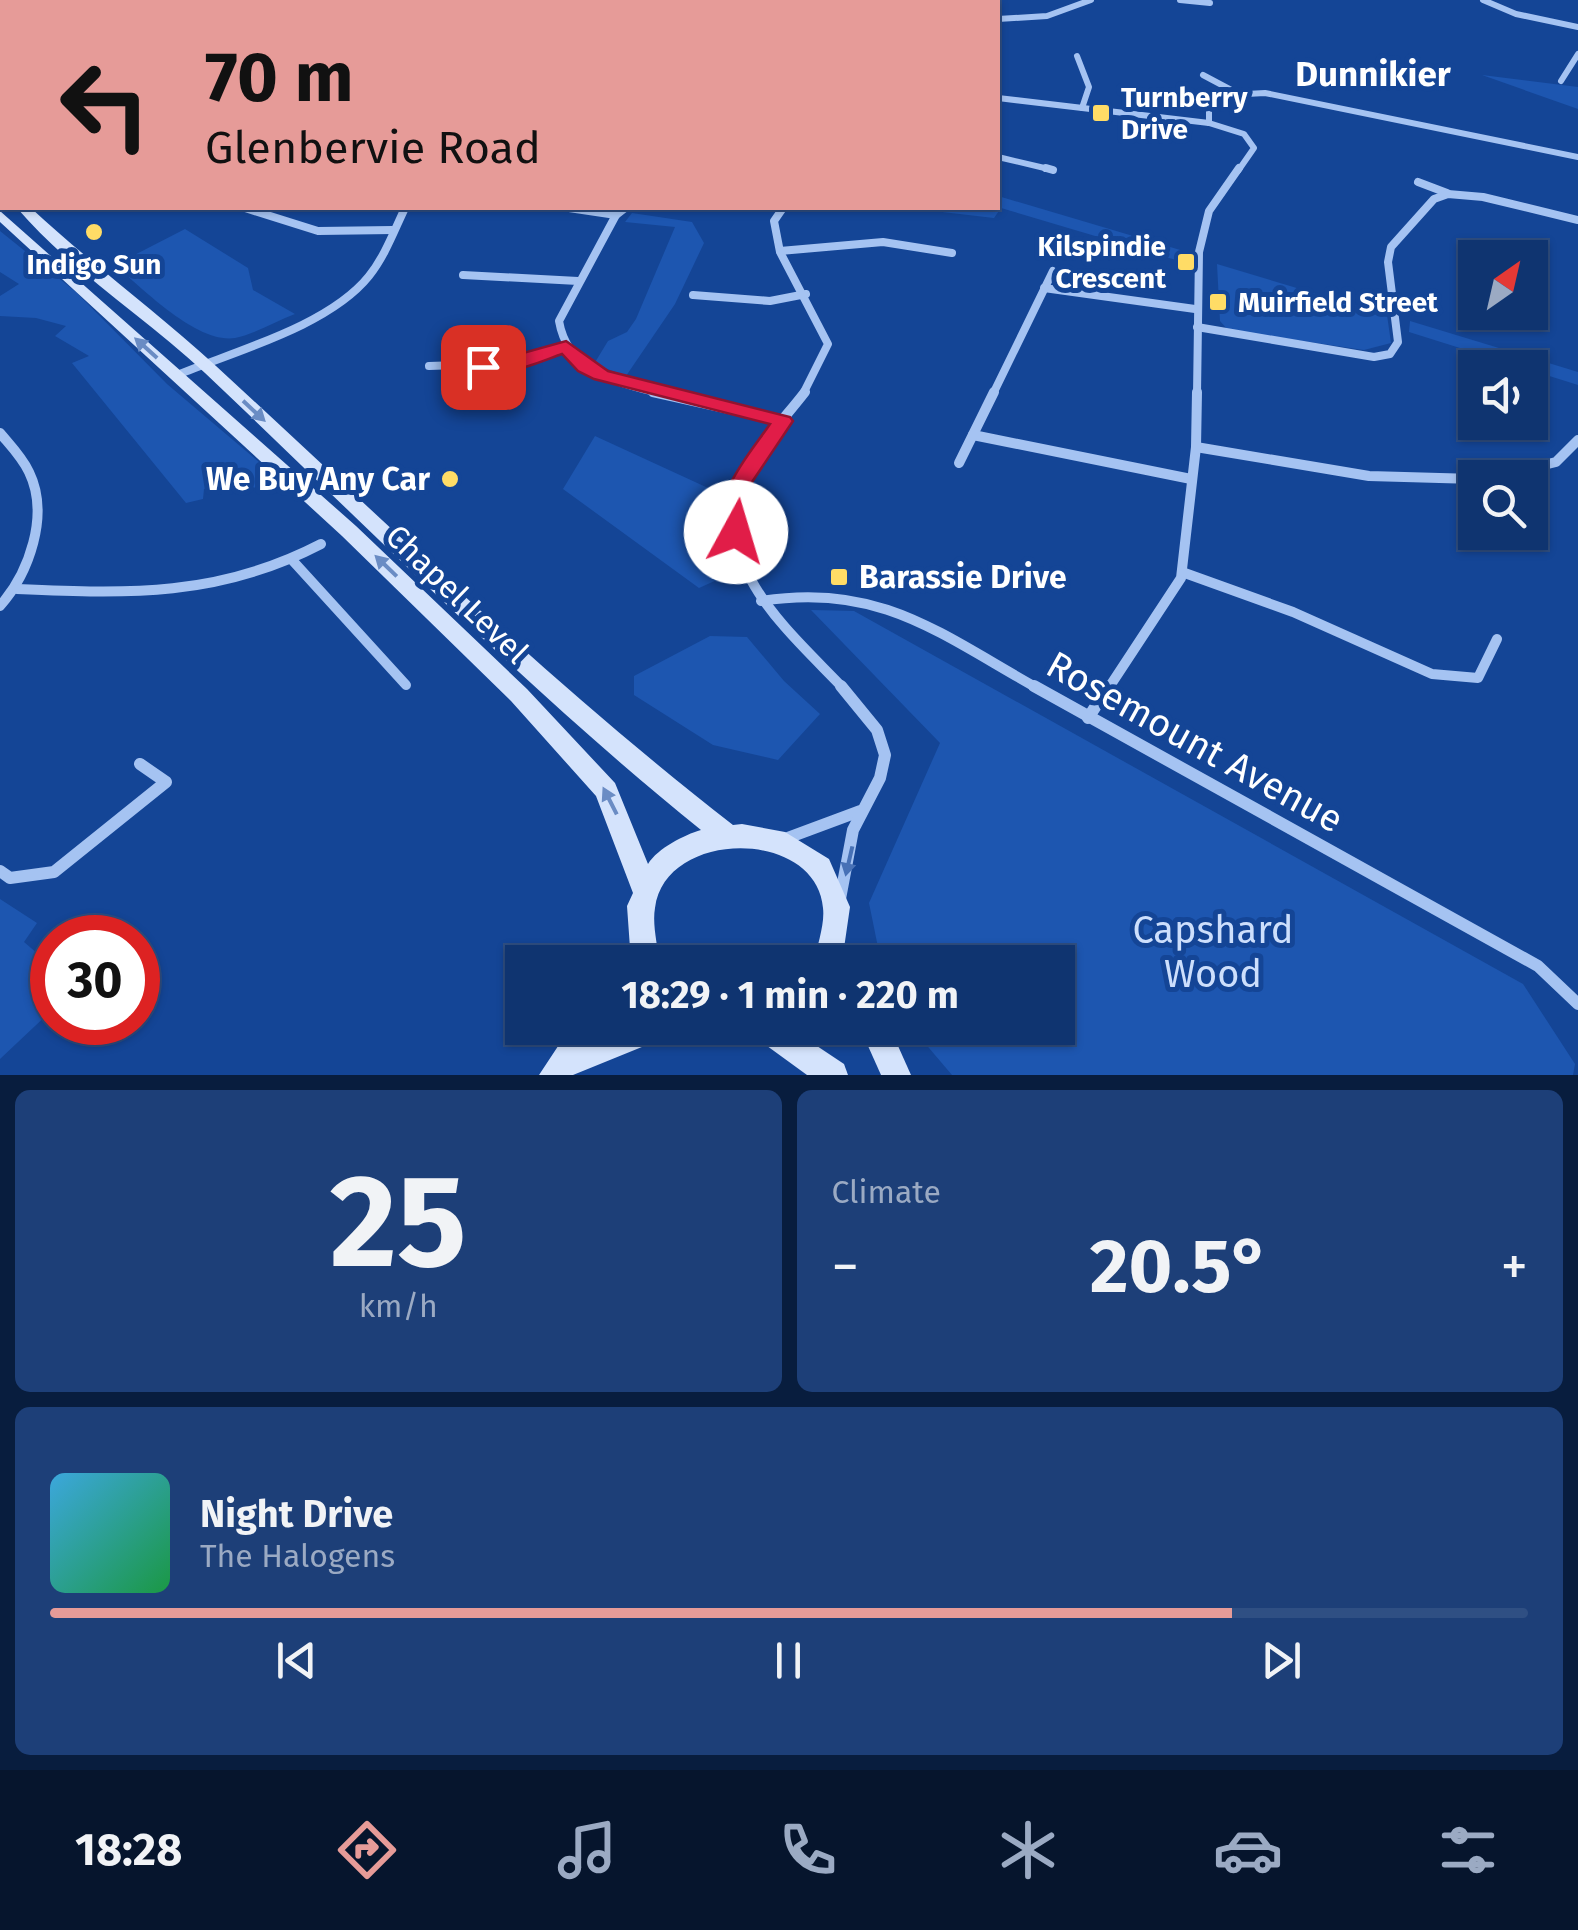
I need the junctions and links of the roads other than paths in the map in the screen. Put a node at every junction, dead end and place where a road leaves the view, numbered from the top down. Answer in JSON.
{"nodes":[{"id":1,"x":1091,"y":0,"type":"edge"},
{"id":2,"x":1180,"y":0,"type":"edge"},
{"id":3,"x":1483,"y":0,"type":"edge"},
{"id":4,"x":1210,"y":3,"type":"dead end"},
{"id":5,"x":1000,"y":18,"type":"edge"},
{"id":6,"x":1578,"y":27,"type":"edge"},
{"id":7,"x":1578,"y":54,"type":"edge"},
{"id":8,"x":1077,"y":56,"type":"dead end"},
{"id":9,"x":1203,"y":76,"type":"dead end"},
{"id":10,"x":1561,"y":82,"type":"dead end"},
{"id":11,"x":1234,"y":92,"type":"junction"},
{"id":12,"x":1000,"y":98,"type":"edge"},
{"id":13,"x":1082,"y":108,"type":"junction"},
{"id":14,"x":1209,"y":123,"type":"junction"},
{"id":15,"x":1000,"y":157,"type":"edge"},
{"id":16,"x":1578,"y":157,"type":"edge"},
{"id":17,"x":1053,"y":170,"type":"dead end"},
{"id":18,"x":1418,"y":182,"type":"dead end"},
{"id":19,"x":1448,"y":194,"type":"junction"},
{"id":20,"x":26,"y":210,"type":"edge"},
{"id":21,"x":250,"y":210,"type":"edge"},
{"id":22,"x":404,"y":210,"type":"edge"},
{"id":23,"x":582,"y":210,"type":"edge"},
{"id":24,"x":622,"y":210,"type":"edge"},
{"id":25,"x":782,"y":210,"type":"edge"},
{"id":26,"x":0,"y":214,"type":"edge"},
{"id":27,"x":616,"y":215,"type":"junction"},
{"id":28,"x":1578,"y":220,"type":"edge"},
{"id":29,"x":393,"y":230,"type":"junction"},
{"id":30,"x":780,"y":251,"type":"junction"},
{"id":31,"x":952,"y":253,"type":"dead end"},
{"id":32,"x":1052,"y":271,"type":"dead end"},
{"id":33,"x":463,"y":276,"type":"dead end"},
{"id":34,"x":578,"y":281,"type":"junction"},
{"id":35,"x":1044,"y":288,"type":"junction"},
{"id":36,"x":693,"y":294,"type":"dead end"},
{"id":37,"x":806,"y":294,"type":"junction"},
{"id":38,"x":1195,"y":309,"type":"junction"},
{"id":39,"x":1197,"y":328,"type":"junction"},
{"id":40,"x":566,"y":347,"type":"junction"},
{"id":41,"x":204,"y":364,"type":"junction"},
{"id":42,"x":429,"y":366,"type":"dead end"},
{"id":43,"x":177,"y":376,"type":"junction"},
{"id":44,"x":782,"y":421,"type":"junction"},
{"id":45,"x":0,"y":432,"type":"edge"},
{"id":46,"x":973,"y":435,"type":"junction"},
{"id":47,"x":1578,"y":440,"type":"edge"},
{"id":48,"x":1196,"y":447,"type":"junction"},
{"id":49,"x":958,"y":462,"type":"dead end"},
{"id":50,"x":1548,"y":464,"type":"edge"},
{"id":51,"x":1192,"y":479,"type":"junction"},
{"id":52,"x":1458,"y":480,"type":"edge"},
{"id":53,"x":321,"y":544,"type":"dead end"},
{"id":54,"x":293,"y":561,"type":"junction"},
{"id":55,"x":1182,"y":572,"type":"junction"},
{"id":56,"x":17,"y":590,"type":"junction"},
{"id":57,"x":761,"y":602,"type":"junction"},
{"id":58,"x":0,"y":606,"type":"edge"},
{"id":59,"x":1497,"y":639,"type":"dead end"},
{"id":60,"x":406,"y":685,"type":"dead end"},
{"id":61,"x":1088,"y":718,"type":"junction"},
{"id":62,"x":140,"y":764,"type":"dead end"},
{"id":63,"x":860,"y":811,"type":"junction"},
{"id":64,"x":724,"y":833,"type":"junction"},
{"id":65,"x":782,"y":840,"type":"junction"},
{"id":66,"x":0,"y":871,"type":"edge"},
{"id":67,"x":646,"y":891,"type":"junction"},
{"id":68,"x":838,"y":910,"type":"junction"},
{"id":69,"x":638,"y":945,"type":"edge"},
{"id":70,"x":837,"y":945,"type":"edge"},
{"id":71,"x":1578,"y":1004,"type":"edge"},
{"id":72,"x":576,"y":1045,"type":"edge"},
{"id":73,"x":615,"y":1045,"type":"edge"},
{"id":74,"x":790,"y":1045,"type":"edge"},
{"id":75,"x":883,"y":1045,"type":"edge"},
{"id":76,"x":560,"y":1069,"type":"edge"},
{"id":77,"x":833,"y":1075,"type":"edge"},
{"id":78,"x":896,"y":1075,"type":"edge"}],
"edges":[{"from":1,"to":5,"type":"street"},
{"from":2,"to":4,"type":"street"},
{"from":3,"to":6,"type":"street"},
{"from":7,"to":10,"type":"street"},
{"from":8,"to":13,"type":"street"},
{"from":9,"to":11,"type":"street"},
{"from":11,"to":14,"type":"street"},
{"from":11,"to":16,"type":"street"},
{"from":12,"to":13,"type":"street"},
{"from":13,"to":14,"type":"street"},
{"from":14,"to":38,"type":"street"},
{"from":15,"to":17,"type":"street"},
{"from":18,"to":19,"type":"street"},
{"from":19,"to":28,"type":"street"},
{"from":19,"to":39,"type":"street"},
{"from":20,"to":41,"type":"main road","name":"Chapel Level"},
{"from":21,"to":29,"type":"street"},
{"from":22,"to":29,"type":"street"},
{"from":23,"to":27,"type":"street"},
{"from":24,"to":27,"type":"street"},
{"from":25,"to":30,"type":"street"},
{"from":43,"to":26,"type":"main road","name":"Chapel Level","one_way":true},
{"from":27,"to":34,"type":"street"},
{"from":29,"to":41,"type":"street"},
{"from":30,"to":31,"type":"street"},
{"from":30,"to":37,"type":"street"},
{"from":32,"to":35,"type":"street"},
{"from":33,"to":34,"type":"street"},
{"from":34,"to":40,"type":"street"},
{"from":35,"to":38,"type":"street"},
{"from":35,"to":46,"type":"street"},
{"from":36,"to":37,"type":"street"},
{"from":37,"to":44,"type":"street"},
{"from":38,"to":39,"type":"street"},
{"from":39,"to":48,"type":"street"},
{"from":40,"to":42,"type":"street"},
{"from":40,"to":44,"type":"street"},
{"from":41,"to":43,"type":"street"},
{"from":41,"to":64,"type":"main road","name":"Chapel Level","one_way":true},
{"from":67,"to":43,"type":"main road","name":"Chapel Level","one_way":true},
{"from":44,"to":57,"type":"street"},
{"from":45,"to":56,"type":"street"},
{"from":46,"to":49,"type":"street"},
{"from":46,"to":51,"type":"street"},
{"from":47,"to":50,"type":"street"},
{"from":48,"to":51,"type":"street"},
{"from":48,"to":52,"type":"street"},
{"from":51,"to":55,"type":"street"},
{"from":53,"to":54,"type":"street"},
{"from":54,"to":56,"type":"street"},
{"from":54,"to":60,"type":"street"},
{"from":55,"to":59,"type":"street"},
{"from":55,"to":61,"type":"street"},
{"from":56,"to":58,"type":"street"},
{"from":57,"to":61,"type":"street","name":"Rosemount Avenue"},
{"from":57,"to":63,"type":"street"},
{"from":61,"to":71,"type":"street","name":"Rosemount Avenue"},
{"from":62,"to":66,"type":"street"},
{"from":63,"to":65,"type":"street"},
{"from":63,"to":68,"type":"street","one_way":true},
{"from":64,"to":65,"type":"main road"},
{"from":64,"to":67,"type":"main road"},
{"from":65,"to":68,"type":"main road"},
{"from":67,"to":69,"type":"main road"},
{"from":68,"to":70,"type":"main road"},
{"from":72,"to":76,"type":"main road"},
{"from":73,"to":76,"type":"main road"},
{"from":74,"to":77,"type":"main road"},
{"from":75,"to":78,"type":"main road"}]}
